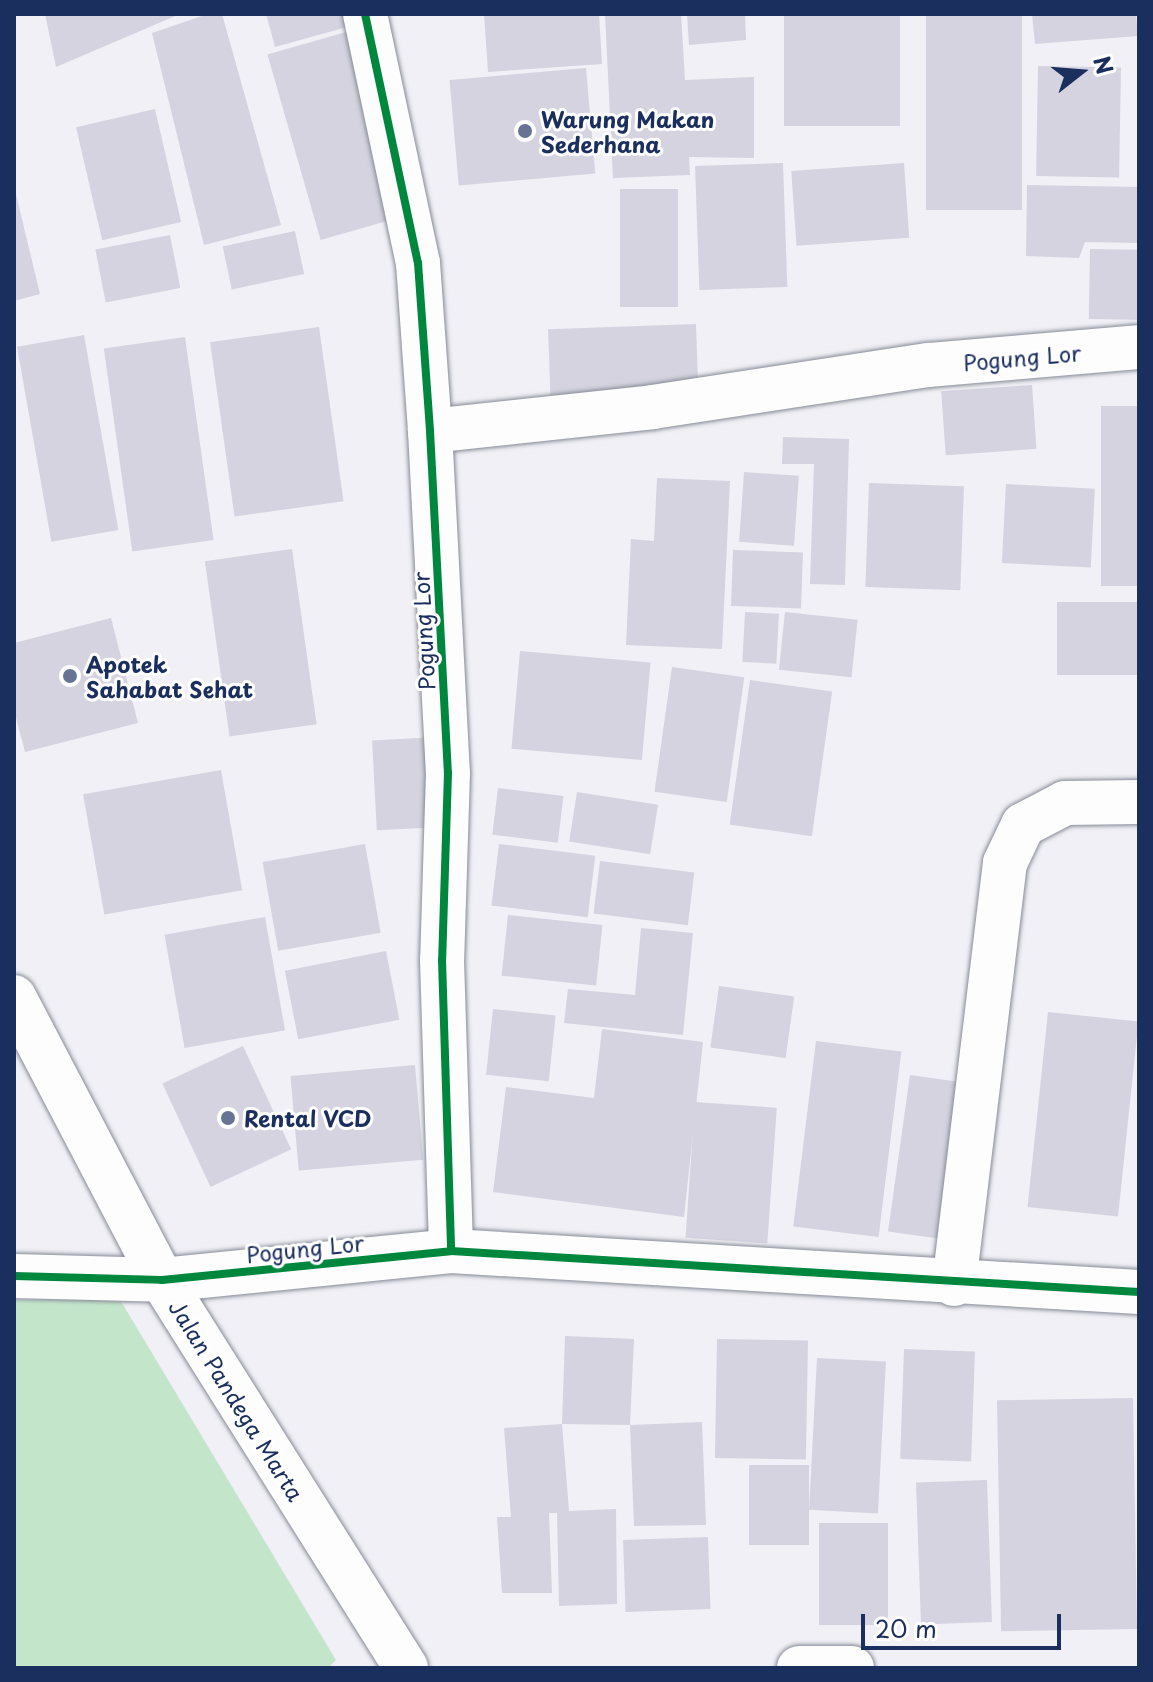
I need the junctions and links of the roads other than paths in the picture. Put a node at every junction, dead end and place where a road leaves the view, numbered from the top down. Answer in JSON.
{"nodes":[{"id":1,"x":365,"y":14,"type":"edge"},
{"id":2,"x":1139,"y":347,"type":"edge"},
{"id":3,"x":430,"y":431,"type":"junction"},
{"id":4,"x":1139,"y":802,"type":"edge"},
{"id":5,"x":14,"y":997,"type":"edge"},
{"id":6,"x":451,"y":1251,"type":"junction"},
{"id":7,"x":14,"y":1276,"type":"edge"},
{"id":8,"x":162,"y":1280,"type":"junction"},
{"id":9,"x":954,"y":1284,"type":"junction"},
{"id":10,"x":1139,"y":1292,"type":"edge"},
{"id":11,"x":406,"y":1668,"type":"edge"},
{"id":12,"x":799,"y":1668,"type":"edge"},
{"id":13,"x":852,"y":1668,"type":"edge"}],
"edges":[{"from":1,"to":3,"type":"street","name":"Pogung Lor"},
{"from":2,"to":3,"type":"street","name":"Pogung Lor"},
{"from":3,"to":6,"type":"street","name":"Pogung Lor"},
{"from":4,"to":9,"type":"street"},
{"from":5,"to":8,"type":"street","name":"Jalan Pandega Marta"},
{"from":6,"to":8,"type":"street","name":"Pogung Lor"},
{"from":6,"to":9,"type":"street","name":"Pogung Lor"},
{"from":7,"to":8,"type":"street","name":"Pogung Lor"},
{"from":8,"to":11,"type":"street","name":"Jalan Pandega Marta"},
{"from":9,"to":10,"type":"street","name":"Pogung Lor"},
{"from":12,"to":13,"type":"street"}]}
